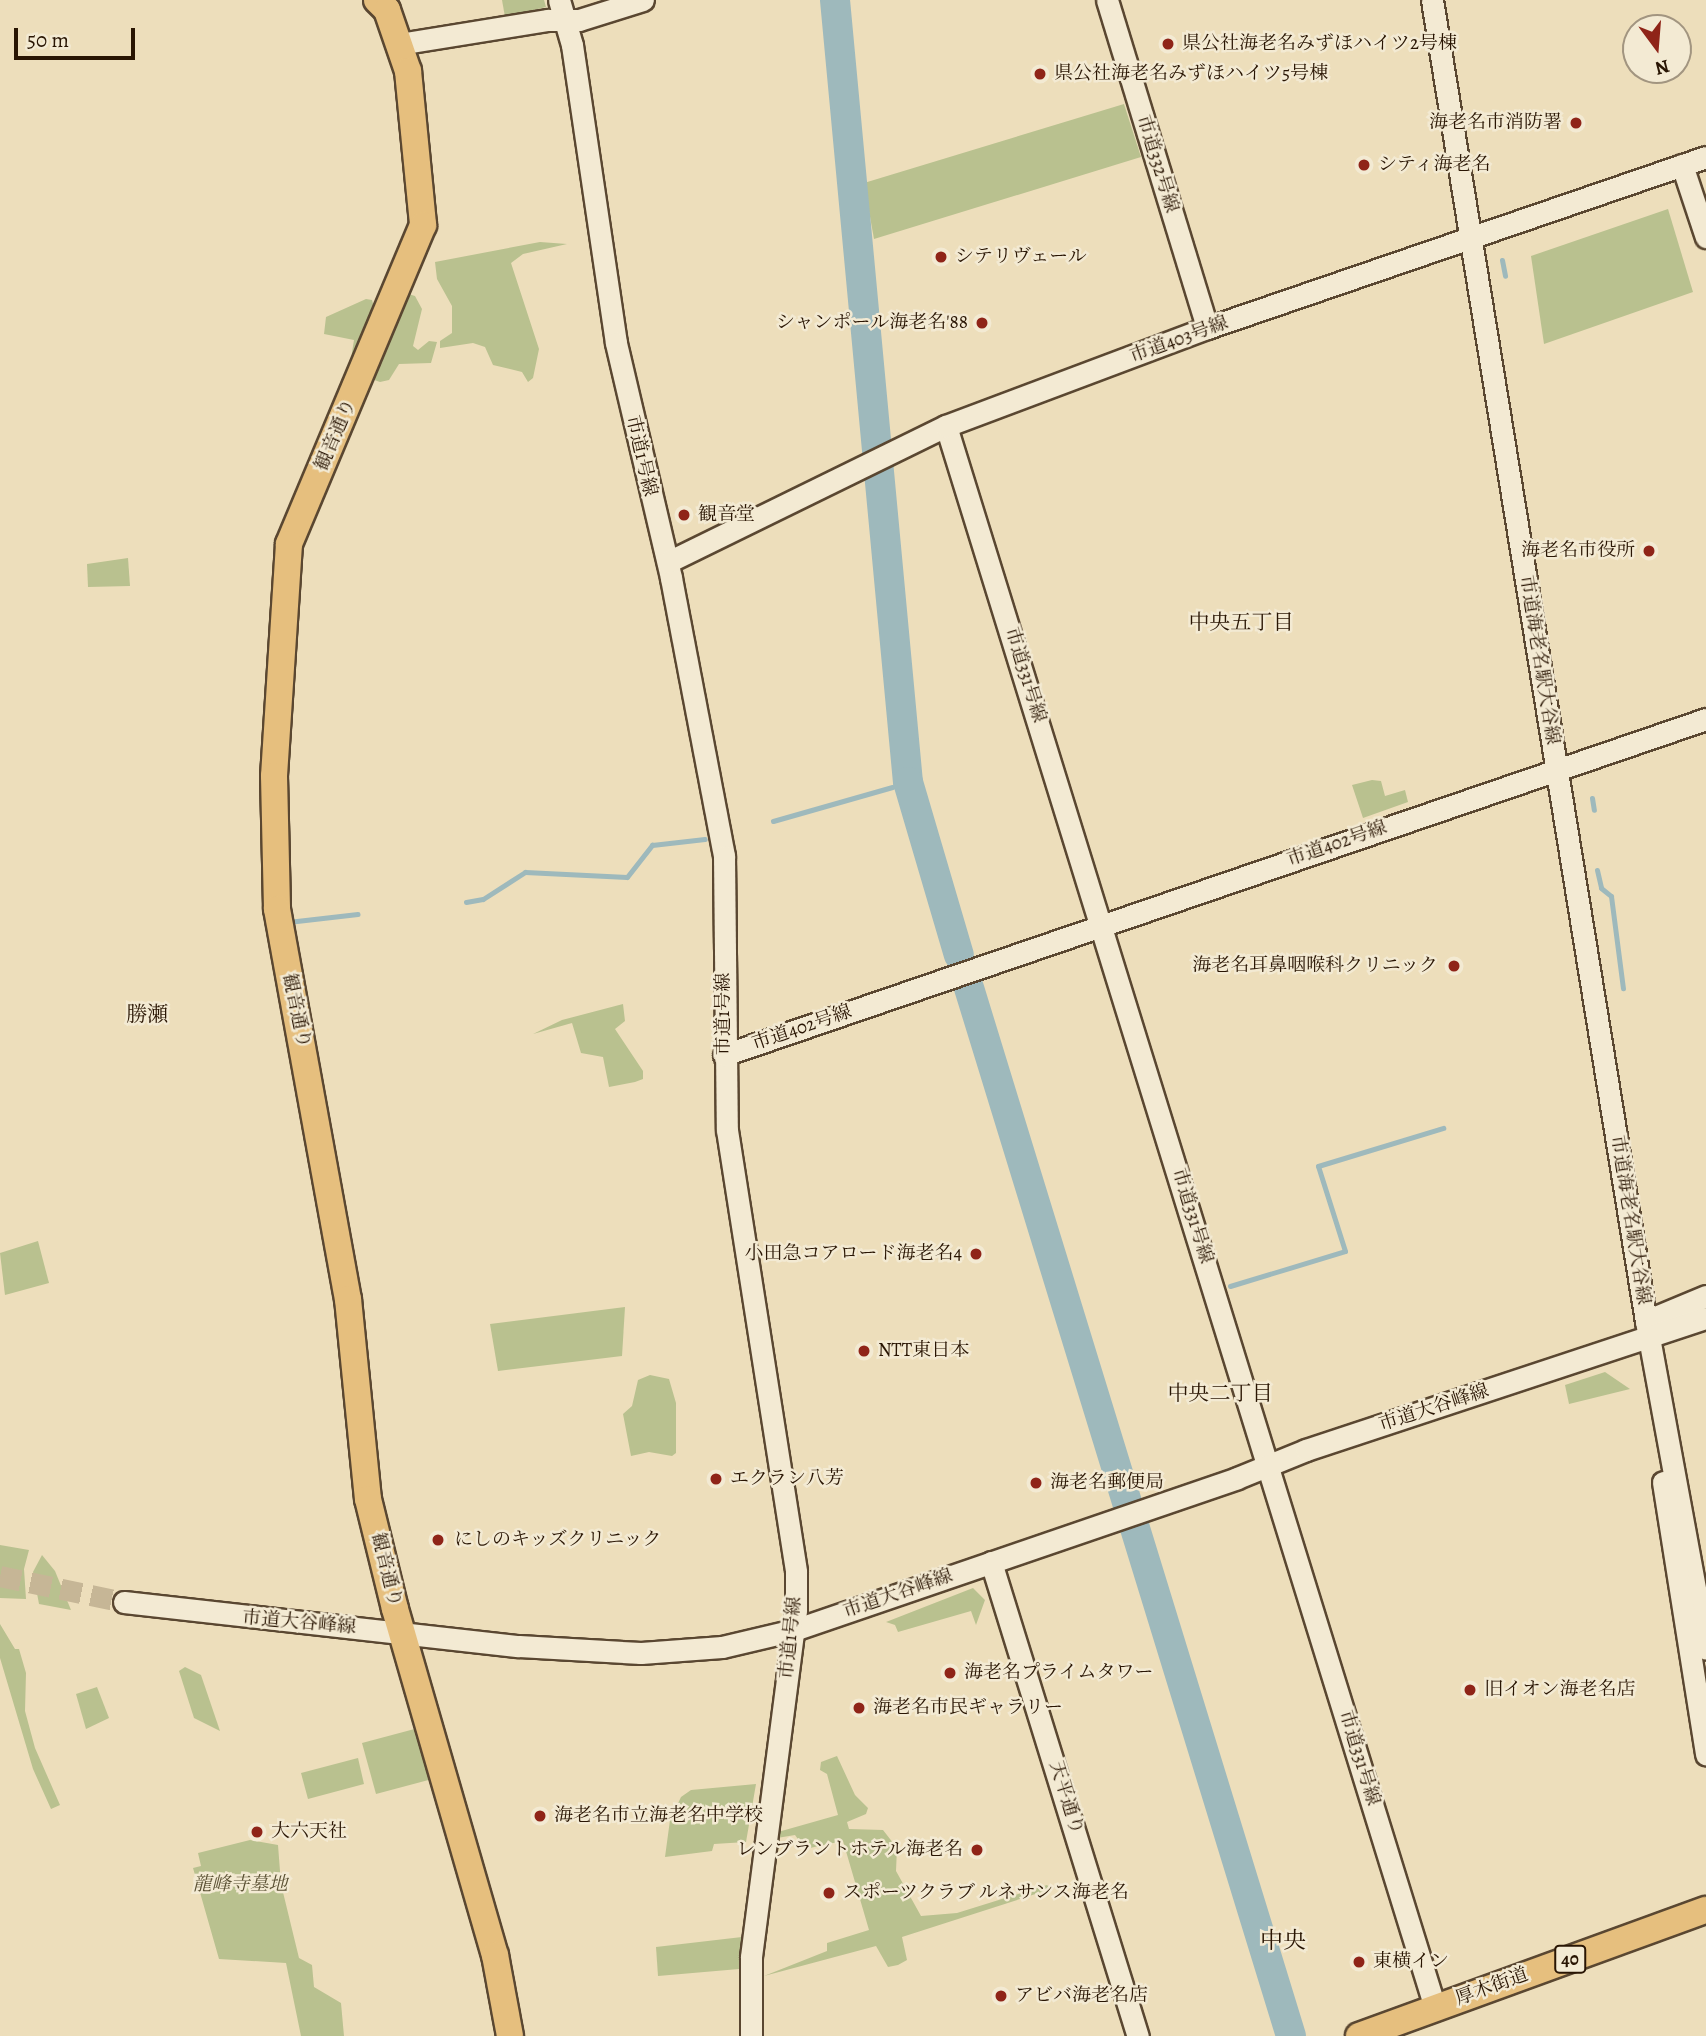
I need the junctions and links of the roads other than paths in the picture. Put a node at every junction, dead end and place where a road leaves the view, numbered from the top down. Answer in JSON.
{"nodes":[{"id":1,"x":377,"y":0,"type":"edge"},
{"id":2,"x":643,"y":0,"type":"edge"},
{"id":3,"x":1107,"y":0,"type":"edge"},
{"id":4,"x":1432,"y":0,"type":"edge"},
{"id":5,"x":562,"y":10,"type":"edge"},
{"id":6,"x":399,"y":44,"type":"junction"},
{"id":7,"x":1706,"y":157,"type":"edge"},
{"id":8,"x":1682,"y":165,"type":"junction"},
{"id":9,"x":1706,"y":237,"type":"edge"},
{"id":10,"x":1471,"y":240,"type":"junction"},
{"id":11,"x":1207,"y":328,"type":"junction"},
{"id":12,"x":946,"y":426,"type":"junction"},
{"id":13,"x":668,"y":562,"type":"junction"},
{"id":14,"x":1706,"y":719,"type":"edge"},
{"id":15,"x":1557,"y":768,"type":"junction"},
{"id":16,"x":1103,"y":927,"type":"junction"},
{"id":17,"x":724,"y":1055,"type":"junction"},
{"id":18,"x":1706,"y":1296,"type":"edge"},
{"id":19,"x":1706,"y":1318,"type":"edge"},
{"id":20,"x":1646,"y":1332,"type":"junction"},
{"id":21,"x":1269,"y":1465,"type":"junction"},
{"id":22,"x":991,"y":1562,"type":"junction"},
{"id":23,"x":124,"y":1602,"type":"tunnel mouth"},
{"id":24,"x":794,"y":1630,"type":"junction"},
{"id":25,"x":402,"y":1632,"type":"junction"},
{"id":26,"x":1706,"y":1649,"type":"edge"},
{"id":27,"x":1706,"y":1755,"type":"edge"},
{"id":28,"x":1706,"y":1910,"type":"edge"},
{"id":29,"x":1435,"y":2008,"type":"junction"},
{"id":30,"x":510,"y":2036,"type":"edge"},
{"id":31,"x":751,"y":2036,"type":"edge"},
{"id":32,"x":1138,"y":2036,"type":"edge"},
{"id":33,"x":1359,"y":2036,"type":"edge"}],
"edges":[{"from":1,"to":6,"type":"main road","name":"観音通り"},
{"from":2,"to":5,"type":"street"},
{"from":3,"to":11,"type":"street","name":"市道332号線"},
{"from":4,"to":10,"type":"street","name":"市道海老名駅大谷線"},
{"from":5,"to":6,"type":"street"},
{"from":5,"to":13,"type":"street","name":"市道1号線"},
{"from":6,"to":25,"type":"main road","name":"観音通り"},
{"from":7,"to":8,"type":"street","name":"市道403号線"},
{"from":8,"to":9,"type":"street"},
{"from":8,"to":10,"type":"street","name":"市道403号線"},
{"from":10,"to":11,"type":"street","name":"市道403号線"},
{"from":10,"to":15,"type":"street","name":"市道海老名駅大谷線"},
{"from":11,"to":12,"type":"street","name":"市道403号線"},
{"from":12,"to":13,"type":"street","name":"市道403号線"},
{"from":12,"to":16,"type":"street","name":"市道331号線"},
{"from":13,"to":17,"type":"street","name":"市道1号線"},
{"from":14,"to":15,"type":"street","name":"市道402号線"},
{"from":15,"to":16,"type":"street","name":"市道402号線"},
{"from":15,"to":20,"type":"street","name":"市道海老名駅大谷線"},
{"from":16,"to":17,"type":"street","name":"市道402号線"},
{"from":16,"to":21,"type":"street","name":"市道331号線"},
{"from":17,"to":24,"type":"street","name":"市道1号線"},
{"from":18,"to":20,"type":"street"},
{"from":19,"to":20,"type":"street"},
{"from":20,"to":21,"type":"street","name":"市道大谷峰線"},
{"from":20,"to":26,"type":"street","name":"市道海老名駅大谷線"},
{"from":20,"to":27,"type":"street","name":"市道海老名駅大谷線"},
{"from":21,"to":22,"type":"street","name":"市道大谷峰線"},
{"from":21,"to":29,"type":"street","name":"市道331号線"},
{"from":22,"to":24,"type":"street","name":"市道大谷峰線"},
{"from":22,"to":32,"type":"street","name":"天平通り"},
{"from":23,"to":25,"type":"street","name":"市道大谷峰線"},
{"from":24,"to":25,"type":"street","name":"市道大谷峰線"},
{"from":24,"to":31,"type":"street","name":"市道1号線"},
{"from":25,"to":30,"type":"main road","name":"観音通り"},
{"from":28,"to":29,"type":"main road","name":"厚木街道","number":"40"},
{"from":29,"to":33,"type":"main road","name":"厚木街道","number":"40"}]}
